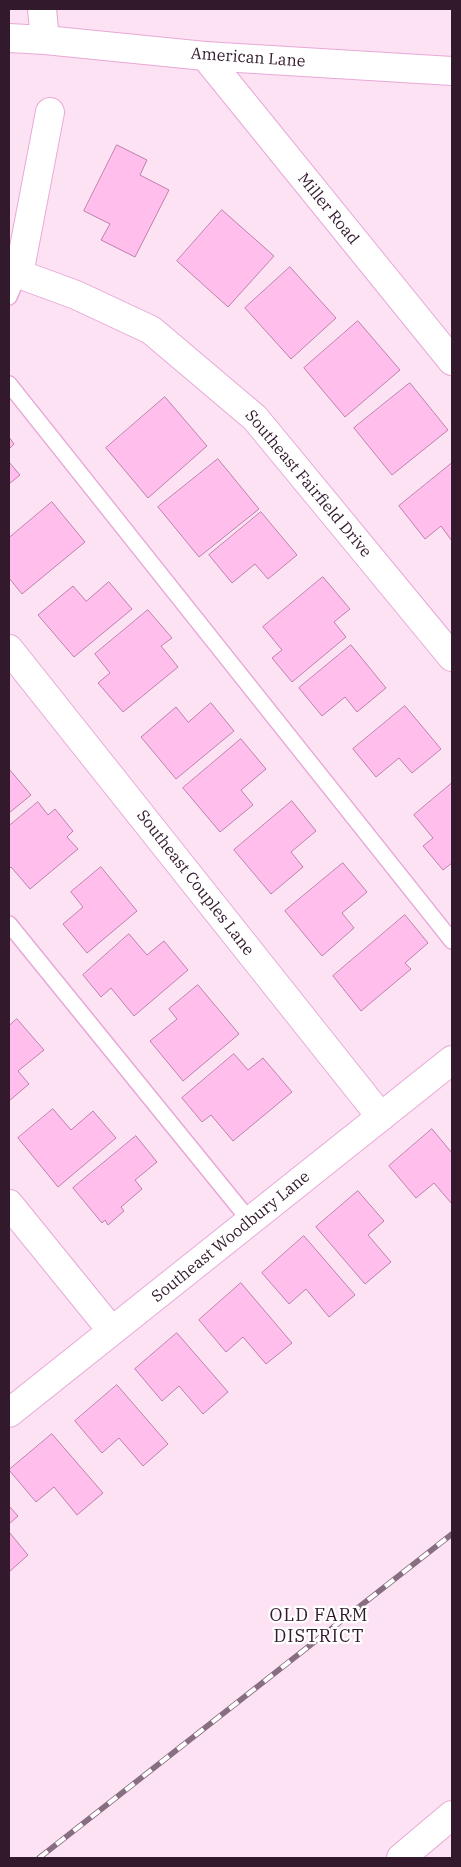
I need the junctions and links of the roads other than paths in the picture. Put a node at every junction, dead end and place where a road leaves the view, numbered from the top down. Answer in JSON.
{"nodes":[{"id":1,"x":42,"y":9,"type":"edge"},
{"id":2,"x":9,"y":38,"type":"edge"},
{"id":3,"x":45,"y":40,"type":"junction"},
{"id":4,"x":204,"y":56,"type":"junction"},
{"id":5,"x":452,"y":70,"type":"edge"},
{"id":6,"x":50,"y":112,"type":"dead end"},
{"id":7,"x":12,"y":281,"type":"edge"},
{"id":8,"x":452,"y":362,"type":"edge"},
{"id":9,"x":9,"y":384,"type":"edge"},
{"id":10,"x":9,"y":649,"type":"edge"},
{"id":11,"x":452,"y":657,"type":"edge"},
{"id":12,"x":9,"y":924,"type":"edge"},
{"id":13,"x":452,"y":940,"type":"edge"},
{"id":14,"x":452,"y":1060,"type":"edge"},
{"id":15,"x":381,"y":1117,"type":"junction"},
{"id":16,"x":9,"y":1204,"type":"edge"},
{"id":17,"x":250,"y":1221,"type":"junction"},
{"id":18,"x":112,"y":1331,"type":"junction"},
{"id":19,"x":9,"y":1413,"type":"edge"},
{"id":20,"x":452,"y":1815,"type":"edge"},
{"id":21,"x":401,"y":1858,"type":"edge"}],
"edges":[{"from":1,"to":3,"type":"street"},
{"from":2,"to":3,"type":"street","name":"American Lane"},
{"from":3,"to":4,"type":"street","name":"American Lane"},
{"from":4,"to":5,"type":"street","name":"American Lane"},
{"from":4,"to":8,"type":"street","name":"Miller Road"},
{"from":6,"to":7,"type":"street"},
{"from":7,"to":11,"type":"street","name":"Southeast Fairfield Drive"},
{"from":9,"to":13,"type":"lane"},
{"from":10,"to":15,"type":"street","name":"Southeast Couples Lane"},
{"from":12,"to":17,"type":"lane"},
{"from":14,"to":15,"type":"street","name":"Southeast Woodbury Lane"},
{"from":15,"to":17,"type":"street","name":"Southeast Woodbury Lane"},
{"from":16,"to":18,"type":"street"},
{"from":17,"to":18,"type":"street","name":"Southeast Woodbury Lane"},
{"from":18,"to":19,"type":"street","name":"Southeast Woodbury Lane"},
{"from":20,"to":21,"type":"street"}]}
